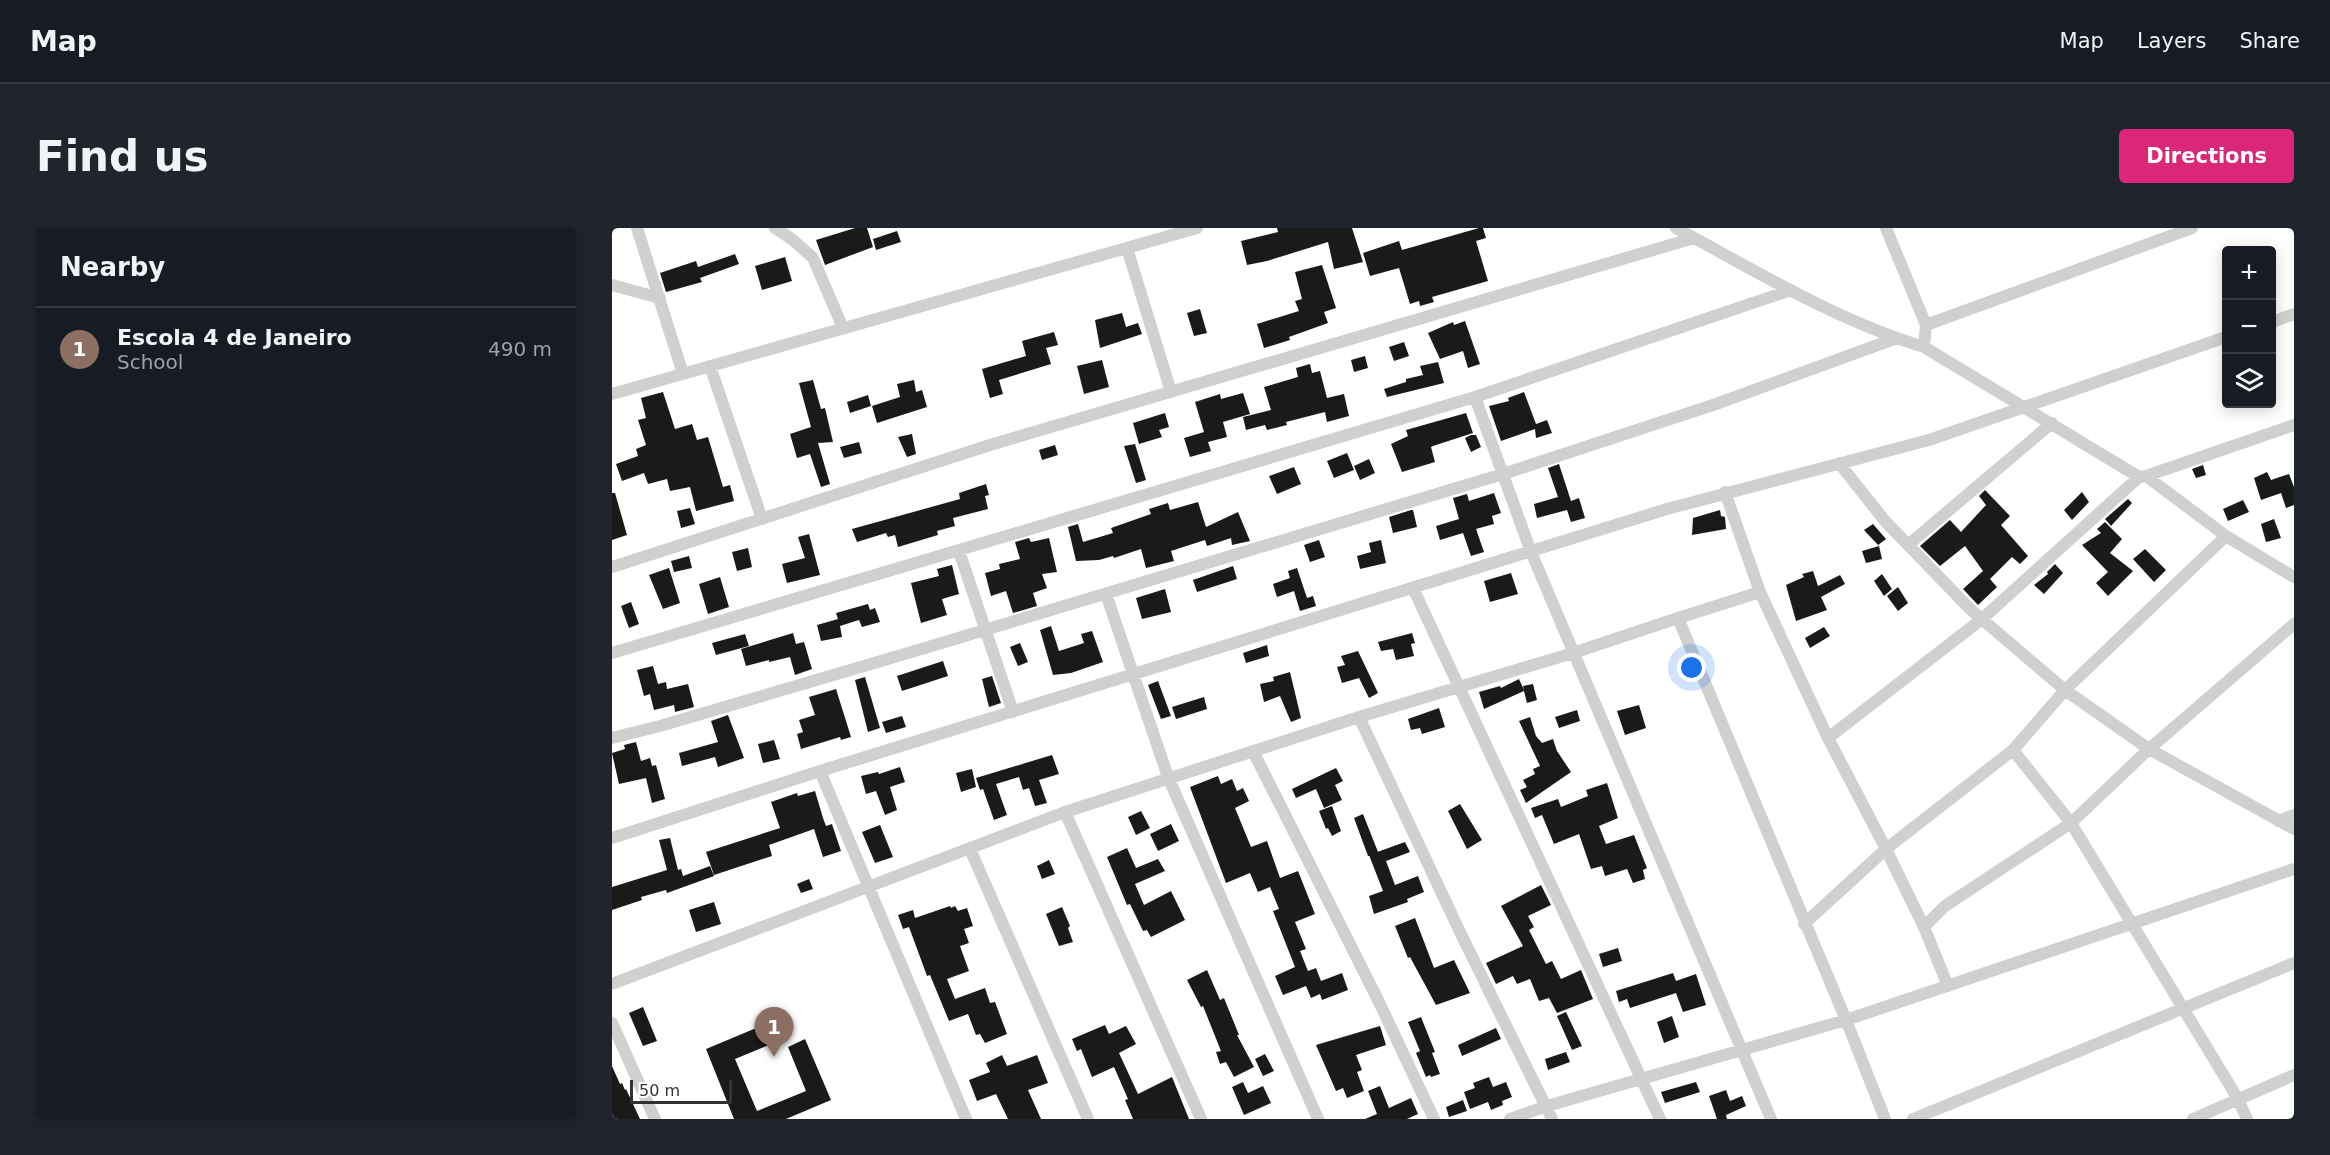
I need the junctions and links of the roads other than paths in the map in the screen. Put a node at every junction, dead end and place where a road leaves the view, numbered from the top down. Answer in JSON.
{"nodes":[{"id":1,"x":637,"y":228,"type":"edge"},
{"id":2,"x":775,"y":228,"type":"edge"},
{"id":3,"x":1197,"y":228,"type":"edge"},
{"id":4,"x":1676,"y":228,"type":"edge"},
{"id":5,"x":1886,"y":228,"type":"edge"},
{"id":6,"x":2193,"y":228,"type":"edge"},
{"id":7,"x":1694,"y":238,"type":"junction"},
{"id":8,"x":1127,"y":248,"type":"junction"},
{"id":9,"x":612,"y":285,"type":"edge"},
{"id":10,"x":1791,"y":290,"type":"junction"},
{"id":11,"x":660,"y":298,"type":"junction"},
{"id":12,"x":2294,"y":314,"type":"edge"},
{"id":13,"x":2276,"y":320,"type":"edge"},
{"id":14,"x":1926,"y":325,"type":"junction"},
{"id":15,"x":843,"y":328,"type":"junction"},
{"id":16,"x":1897,"y":338,"type":"junction"},
{"id":17,"x":2222,"y":338,"type":"edge"},
{"id":18,"x":1924,"y":346,"type":"junction"},
{"id":19,"x":710,"y":366,"type":"junction"},
{"id":20,"x":683,"y":374,"type":"junction"},
{"id":21,"x":1171,"y":392,"type":"junction"},
{"id":22,"x":612,"y":394,"type":"edge"},
{"id":23,"x":1475,"y":397,"type":"junction"},
{"id":24,"x":2026,"y":407,"type":"junction"},
{"id":25,"x":2052,"y":423,"type":"junction"},
{"id":26,"x":2294,"y":425,"type":"edge"},
{"id":27,"x":1839,"y":463,"type":"junction"},
{"id":28,"x":1503,"y":474,"type":"junction"},
{"id":29,"x":2142,"y":476,"type":"junction"},
{"id":30,"x":1725,"y":492,"type":"junction"},
{"id":31,"x":762,"y":519,"type":"junction"},
{"id":32,"x":2226,"y":536,"type":"junction"},
{"id":33,"x":1908,"y":545,"type":"junction"},
{"id":34,"x":958,"y":551,"type":"junction"},
{"id":35,"x":1531,"y":552,"type":"junction"},
{"id":36,"x":612,"y":567,"type":"edge"},
{"id":37,"x":2293,"y":576,"type":"edge"},
{"id":38,"x":1413,"y":588,"type":"junction"},
{"id":39,"x":1760,"y":592,"type":"junction"},
{"id":40,"x":1106,"y":594,"type":"junction"},
{"id":41,"x":1678,"y":618,"type":"junction"},
{"id":42,"x":1982,"y":619,"type":"junction"},
{"id":43,"x":2294,"y":624,"type":"edge"},
{"id":44,"x":984,"y":631,"type":"junction"},
{"id":45,"x":612,"y":653,"type":"edge"},
{"id":46,"x":1573,"y":653,"type":"junction"},
{"id":47,"x":1133,"y":675,"type":"junction"},
{"id":48,"x":1457,"y":686,"type":"junction"},
{"id":49,"x":2065,"y":690,"type":"junction"},
{"id":50,"x":1013,"y":712,"type":"junction"},
{"id":51,"x":1359,"y":717,"type":"junction"},
{"id":52,"x":612,"y":738,"type":"edge"},
{"id":53,"x":1828,"y":738,"type":"junction"},
{"id":54,"x":2149,"y":749,"type":"junction"},
{"id":55,"x":2013,"y":750,"type":"junction"},
{"id":56,"x":1253,"y":751,"type":"junction"},
{"id":57,"x":820,"y":771,"type":"junction"},
{"id":58,"x":1168,"y":777,"type":"junction"},
{"id":59,"x":1065,"y":812,"type":"junction"},
{"id":60,"x":2294,"y":815,"type":"edge"},
{"id":61,"x":2278,"y":821,"type":"junction"},
{"id":62,"x":2071,"y":823,"type":"junction"},
{"id":63,"x":2294,"y":830,"type":"edge"},
{"id":64,"x":612,"y":838,"type":"edge"},
{"id":65,"x":970,"y":849,"type":"junction"},
{"id":66,"x":1886,"y":849,"type":"junction"},
{"id":67,"x":2294,"y":869,"type":"edge"},
{"id":68,"x":868,"y":888,"type":"junction"},
{"id":69,"x":1804,"y":924,"type":"junction"},
{"id":70,"x":2131,"y":925,"type":"junction"},
{"id":71,"x":1924,"y":927,"type":"junction"},
{"id":72,"x":2294,"y":963,"type":"edge"},
{"id":73,"x":612,"y":984,"type":"edge"},
{"id":74,"x":1948,"y":986,"type":"junction"},
{"id":75,"x":2184,"y":1010,"type":"junction"},
{"id":76,"x":1846,"y":1020,"type":"junction"},
{"id":77,"x":612,"y":1023,"type":"edge"},
{"id":78,"x":1741,"y":1051,"type":"junction"},
{"id":79,"x":2294,"y":1075,"type":"edge"},
{"id":80,"x":1642,"y":1080,"type":"junction"},
{"id":81,"x":2238,"y":1099,"type":"junction"},
{"id":82,"x":1547,"y":1106,"type":"junction"},
{"id":83,"x":656,"y":1119,"type":"edge"},
{"id":84,"x":966,"y":1119,"type":"edge"},
{"id":85,"x":1088,"y":1119,"type":"edge"},
{"id":86,"x":1201,"y":1119,"type":"edge"},
{"id":87,"x":1318,"y":1119,"type":"edge"},
{"id":88,"x":1434,"y":1119,"type":"edge"},
{"id":89,"x":1510,"y":1119,"type":"edge"},
{"id":90,"x":1552,"y":1119,"type":"edge"},
{"id":91,"x":1660,"y":1119,"type":"edge"},
{"id":92,"x":1771,"y":1119,"type":"edge"},
{"id":93,"x":1884,"y":1119,"type":"edge"},
{"id":94,"x":1913,"y":1119,"type":"edge"},
{"id":95,"x":2193,"y":1119,"type":"edge"},
{"id":96,"x":2247,"y":1119,"type":"edge"}],
"edges":[{"from":1,"to":11,"type":"street"},
{"from":2,"to":15,"type":"street"},
{"from":3,"to":8,"type":"street"},
{"from":4,"to":7,"type":"street"},
{"from":5,"to":14,"type":"street"},
{"from":6,"to":14,"type":"street"},
{"from":7,"to":10,"type":"street"},
{"from":7,"to":21,"type":"street"},
{"from":8,"to":15,"type":"street"},
{"from":8,"to":21,"type":"street"},
{"from":9,"to":11,"type":"street"},
{"from":10,"to":16,"type":"street"},
{"from":10,"to":23,"type":"street"},
{"from":11,"to":20,"type":"street"},
{"from":12,"to":13,"type":"street"},
{"from":14,"to":18,"type":"street"},
{"from":15,"to":19,"type":"street"},
{"from":16,"to":18,"type":"street"},
{"from":16,"to":28,"type":"street"},
{"from":17,"to":24,"type":"street"},
{"from":18,"to":24,"type":"street"},
{"from":19,"to":20,"type":"street"},
{"from":19,"to":31,"type":"street"},
{"from":20,"to":22,"type":"street"},
{"from":21,"to":31,"type":"street"},
{"from":23,"to":28,"type":"street"},
{"from":23,"to":34,"type":"street"},
{"from":24,"to":25,"type":"street"},
{"from":24,"to":27,"type":"street"},
{"from":25,"to":29,"type":"street"},
{"from":25,"to":33,"type":"street"},
{"from":26,"to":29,"type":"street"},
{"from":27,"to":30,"type":"street"},
{"from":27,"to":33,"type":"street"},
{"from":28,"to":35,"type":"street"},
{"from":28,"to":40,"type":"street"},
{"from":29,"to":32,"type":"street"},
{"from":29,"to":42,"type":"street"},
{"from":30,"to":35,"type":"street"},
{"from":30,"to":39,"type":"street"},
{"from":31,"to":36,"type":"street"},
{"from":32,"to":37,"type":"street"},
{"from":32,"to":49,"type":"street"},
{"from":33,"to":42,"type":"street"},
{"from":34,"to":44,"type":"street"},
{"from":34,"to":45,"type":"street"},
{"from":35,"to":38,"type":"street"},
{"from":35,"to":46,"type":"street"},
{"from":38,"to":47,"type":"street"},
{"from":38,"to":48,"type":"street"},
{"from":39,"to":41,"type":"street"},
{"from":39,"to":53,"type":"street"},
{"from":40,"to":44,"type":"street"},
{"from":40,"to":47,"type":"street"},
{"from":41,"to":46,"type":"street"},
{"from":41,"to":69,"type":"street"},
{"from":42,"to":49,"type":"street"},
{"from":42,"to":53,"type":"street"},
{"from":43,"to":54,"type":"street"},
{"from":44,"to":50,"type":"street"},
{"from":44,"to":52,"type":"street"},
{"from":46,"to":48,"type":"street"},
{"from":46,"to":78,"type":"street"},
{"from":47,"to":50,"type":"street"},
{"from":47,"to":58,"type":"street"},
{"from":48,"to":51,"type":"street"},
{"from":48,"to":80,"type":"street"},
{"from":49,"to":54,"type":"street"},
{"from":49,"to":55,"type":"street"},
{"from":50,"to":57,"type":"street"},
{"from":51,"to":56,"type":"street"},
{"from":51,"to":82,"type":"street"},
{"from":53,"to":66,"type":"street"},
{"from":54,"to":61,"type":"street"},
{"from":54,"to":62,"type":"street"},
{"from":55,"to":62,"type":"street"},
{"from":55,"to":66,"type":"street"},
{"from":56,"to":58,"type":"street"},
{"from":56,"to":88,"type":"street"},
{"from":57,"to":64,"type":"street"},
{"from":57,"to":68,"type":"street"},
{"from":58,"to":59,"type":"street"},
{"from":58,"to":87,"type":"street"},
{"from":59,"to":65,"type":"street"},
{"from":59,"to":86,"type":"street"},
{"from":60,"to":61,"type":"street"},
{"from":61,"to":63,"type":"street"},
{"from":62,"to":70,"type":"street"},
{"from":62,"to":71,"type":"street"},
{"from":65,"to":68,"type":"street"},
{"from":65,"to":85,"type":"street"},
{"from":66,"to":69,"type":"street"},
{"from":66,"to":71,"type":"street"},
{"from":67,"to":70,"type":"street"},
{"from":68,"to":73,"type":"street"},
{"from":68,"to":84,"type":"street"},
{"from":69,"to":76,"type":"street"},
{"from":70,"to":74,"type":"street"},
{"from":70,"to":75,"type":"street"},
{"from":71,"to":74,"type":"street"},
{"from":72,"to":75,"type":"street"},
{"from":74,"to":76,"type":"street"},
{"from":75,"to":81,"type":"street"},
{"from":75,"to":94,"type":"street"},
{"from":76,"to":78,"type":"street"},
{"from":76,"to":93,"type":"street"},
{"from":77,"to":83,"type":"street"},
{"from":78,"to":80,"type":"street"},
{"from":78,"to":92,"type":"street"},
{"from":79,"to":81,"type":"street"},
{"from":80,"to":82,"type":"street"},
{"from":80,"to":91,"type":"street"},
{"from":81,"to":95,"type":"street"},
{"from":81,"to":96,"type":"street"},
{"from":82,"to":89,"type":"street"},
{"from":82,"to":90,"type":"street"}]}
